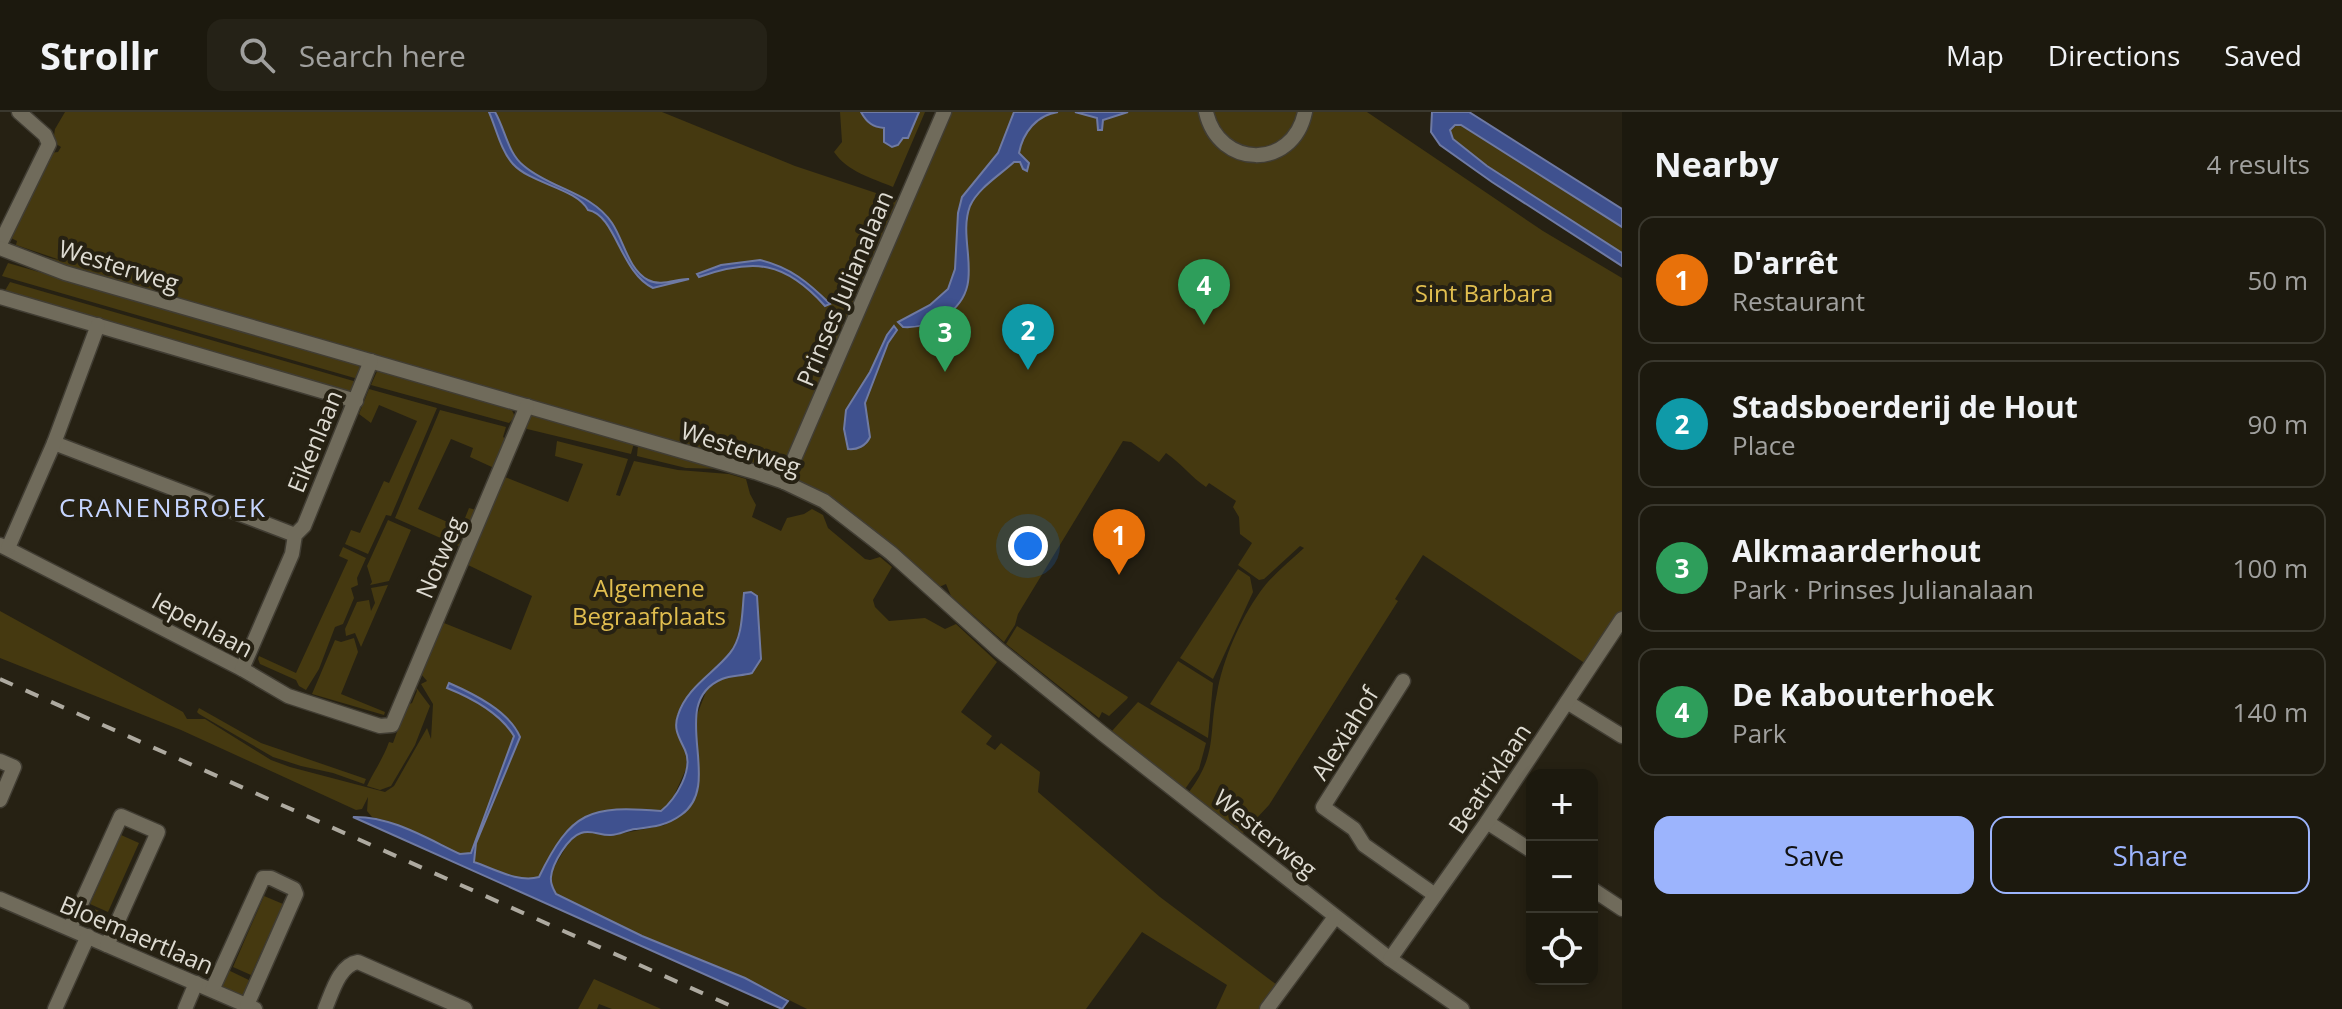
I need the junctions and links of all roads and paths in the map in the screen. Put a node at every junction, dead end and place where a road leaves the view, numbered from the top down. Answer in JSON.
{"nodes":[{"id":1,"x":19,"y":112,"type":"edge"},
{"id":2,"x":944,"y":112,"type":"edge"},
{"id":3,"x":1206,"y":112,"type":"edge"},
{"id":4,"x":1305,"y":112,"type":"edge"},
{"id":5,"x":0,"y":246,"type":"edge"},
{"id":6,"x":0,"y":297,"type":"edge"},
{"id":7,"x":98,"y":325,"type":"junction"},
{"id":8,"x":371,"y":361,"type":"junction"},
{"id":9,"x":356,"y":401,"type":"junction"},
{"id":10,"x":527,"y":406,"type":"junction"},
{"id":11,"x":54,"y":443,"type":"junction"},
{"id":12,"x":784,"y":482,"type":"junction"},
{"id":13,"x":295,"y":535,"type":"junction"},
{"id":14,"x":4,"y":546,"type":"edge"},
{"id":15,"x":1622,"y":619,"type":"edge"},
{"id":16,"x":242,"y":669,"type":"junction"},
{"id":17,"x":1403,"y":681,"type":"dead end"},
{"id":18,"x":1567,"y":702,"type":"junction"},
{"id":19,"x":392,"y":725,"type":"joint"},
{"id":20,"x":1622,"y":736,"type":"edge"},
{"id":21,"x":0,"y":761,"type":"edge"},
{"id":22,"x":0,"y":800,"type":"edge"},
{"id":23,"x":1487,"y":822,"type":"junction"},
{"id":24,"x":1526,"y":847,"type":"edge"},
{"id":25,"x":1598,"y":893,"type":"edge"},
{"id":26,"x":1435,"y":895,"type":"junction"},
{"id":27,"x":0,"y":899,"type":"edge"},
{"id":28,"x":1622,"y":909,"type":"edge"},
{"id":29,"x":1335,"y":917,"type":"junction"},
{"id":30,"x":70,"y":928,"type":"junction"},
{"id":31,"x":88,"y":936,"type":"junction"},
{"id":32,"x":107,"y":945,"type":"junction"},
{"id":33,"x":1390,"y":959,"type":"junction"},
{"id":34,"x":196,"y":983,"type":"junction"},
{"id":35,"x":212,"y":990,"type":"junction"},
{"id":36,"x":251,"y":1007,"type":"edge"},
{"id":37,"x":55,"y":1009,"type":"edge"},
{"id":38,"x":185,"y":1009,"type":"edge"},
{"id":39,"x":325,"y":1009,"type":"edge"},
{"id":40,"x":465,"y":1009,"type":"edge"},
{"id":41,"x":1267,"y":1009,"type":"edge"},
{"id":42,"x":1462,"y":1009,"type":"edge"}],
"edges":[{"from":1,"to":5,"type":"street"},
{"from":2,"to":12,"type":"street","name":"Prinses Julianalaan"},
{"from":3,"to":4,"type":"street"},
{"from":5,"to":8,"type":"street","name":"Westerweg"},
{"from":6,"to":7,"type":"street"},
{"from":7,"to":9,"type":"street"},
{"from":7,"to":11,"type":"street"},
{"from":8,"to":9,"type":"street","name":"Eikenlaan"},
{"from":8,"to":10,"type":"street","name":"Westerweg"},
{"from":9,"to":13,"type":"street","name":"Eikenlaan"},
{"from":10,"to":12,"type":"street","name":"Westerweg"},
{"from":10,"to":19,"type":"street","name":"Notweg"},
{"from":11,"to":13,"type":"street"},
{"from":11,"to":14,"type":"street"},
{"from":12,"to":29,"type":"street","name":"Westerweg"},
{"from":13,"to":16,"type":"street","name":"Eikenlaan"},
{"from":14,"to":16,"type":"street","name":"Iepenlaan"},
{"from":15,"to":18,"type":"street","name":"Beatrixlaan"},
{"from":16,"to":19,"type":"street","name":"Iepenlaan"},
{"from":17,"to":26,"type":"street","name":"Alexiahof"},
{"from":18,"to":20,"type":"street"},
{"from":18,"to":23,"type":"street","name":"Beatrixlaan"},
{"from":21,"to":22,"type":"street"},
{"from":23,"to":24,"type":"street"},
{"from":23,"to":26,"type":"street","name":"Beatrixlaan"},
{"from":25,"to":28,"type":"street"},
{"from":26,"to":33,"type":"street","name":"Beatrixlaan"},
{"from":27,"to":30,"type":"street","name":"Bloemaertlaan"},
{"from":29,"to":33,"type":"street","name":"Westerweg"},
{"from":29,"to":41,"type":"street"},
{"from":30,"to":31,"type":"street","name":"Bloemaertlaan"},
{"from":30,"to":32,"type":"street"},
{"from":31,"to":32,"type":"street","name":"Bloemaertlaan"},
{"from":31,"to":37,"type":"street"},
{"from":32,"to":34,"type":"street","name":"Bloemaertlaan"},
{"from":33,"to":42,"type":"street","name":"Westerweg"},
{"from":34,"to":35,"type":"street","name":"Bloemaertlaan"},
{"from":34,"to":38,"type":"street"},
{"from":35,"to":36,"type":"street","name":"Bloemaertlaan"},
{"from":35,"to":36,"type":"street"},
{"from":39,"to":40,"type":"street"}]}
